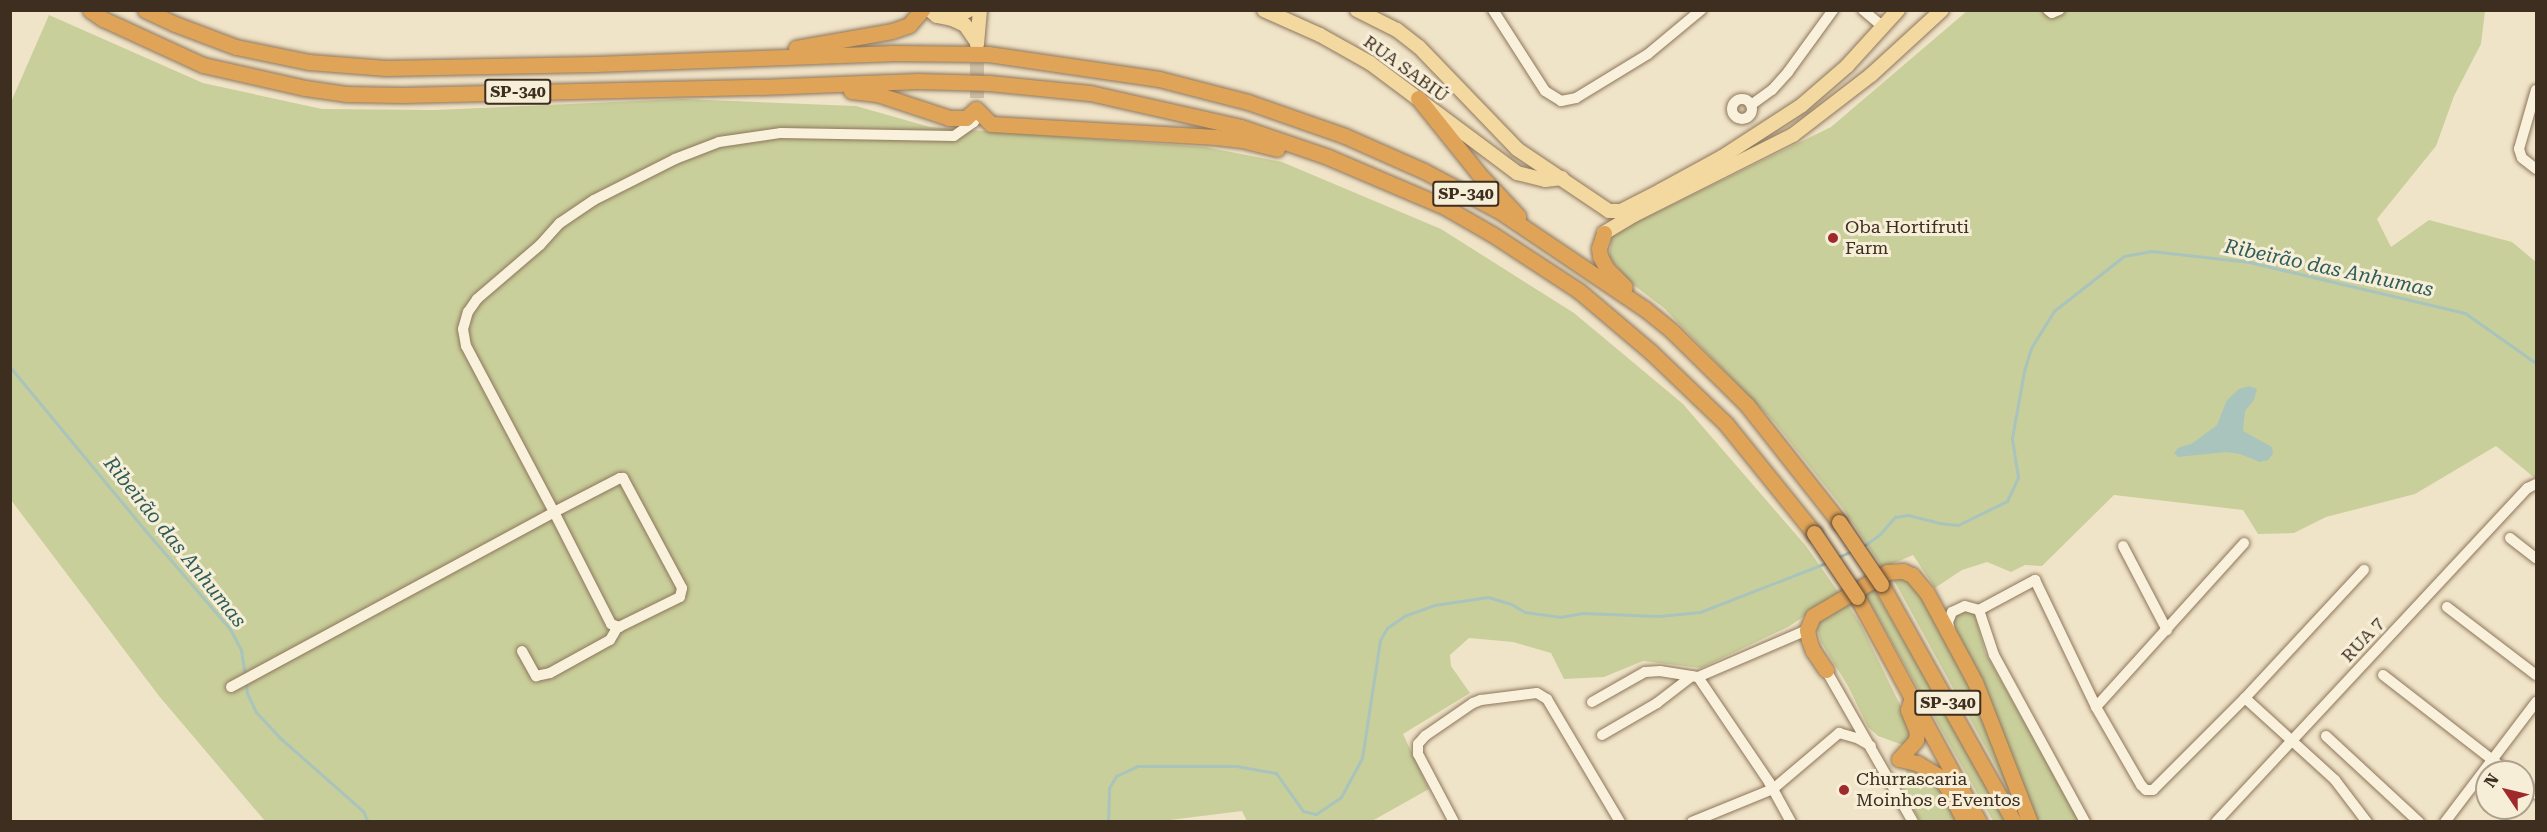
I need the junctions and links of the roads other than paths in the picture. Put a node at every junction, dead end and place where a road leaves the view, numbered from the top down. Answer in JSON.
{"nodes":[{"id":1,"x":90,"y":10,"type":"edge"},
{"id":2,"x":146,"y":10,"type":"edge"},
{"id":3,"x":922,"y":10,"type":"edge"},
{"id":4,"x":930,"y":10,"type":"edge"},
{"id":5,"x":969,"y":10,"type":"edge"},
{"id":6,"x":980,"y":10,"type":"edge"},
{"id":7,"x":1264,"y":10,"type":"edge"},
{"id":8,"x":1493,"y":10,"type":"edge"},
{"id":9,"x":1701,"y":10,"type":"edge"},
{"id":10,"x":1833,"y":10,"type":"edge"},
{"id":11,"x":1863,"y":10,"type":"edge"},
{"id":12,"x":1898,"y":10,"type":"edge"},
{"id":13,"x":1942,"y":10,"type":"edge"},
{"id":14,"x":2048,"y":10,"type":"edge"},
{"id":15,"x":2059,"y":10,"type":"edge"},
{"id":16,"x":1361,"y":11,"type":"edge"},
{"id":17,"x":952,"y":19,"type":"junction"},
{"id":18,"x":1882,"y":26,"type":"junction"},
{"id":19,"x":662,"y":62,"type":"junction"},
{"id":20,"x":760,"y":87,"type":"junction"},
{"id":21,"x":1823,"y":89,"type":"junction"},
{"id":22,"x":2536,"y":90,"type":"edge"},
{"id":23,"x":1418,"y":98,"type":"junction"},
{"id":24,"x":976,"y":104,"type":"junction"},
{"id":25,"x":1751,"y":105,"type":"dead end"},
{"id":26,"x":1793,"y":135,"type":"junction"},
{"id":27,"x":2536,"y":169,"type":"edge"},
{"id":28,"x":1562,"y":178,"type":"junction"},
{"id":29,"x":1397,"y":185,"type":"junction"},
{"id":30,"x":1609,"y":211,"type":"junction"},
{"id":31,"x":1604,"y":233,"type":"junction"},
{"id":32,"x":1539,"y":237,"type":"junction"},
{"id":33,"x":1645,"y":309,"type":"junction"},
{"id":34,"x":2536,"y":484,"type":"edge"},
{"id":35,"x":554,"y":512,"type":"junction"},
{"id":36,"x":2510,"y":538,"type":"dead end"},
{"id":37,"x":2244,"y":543,"type":"dead end"},
{"id":38,"x":2122,"y":546,"type":"dead end"},
{"id":39,"x":2536,"y":558,"type":"edge"},
{"id":40,"x":2364,"y":570,"type":"dead end"},
{"id":41,"x":2447,"y":607,"type":"dead end"},
{"id":42,"x":1979,"y":610,"type":"junction"},
{"id":43,"x":614,"y":626,"type":"junction"},
{"id":44,"x":1807,"y":630,"type":"junction"},
{"id":45,"x":2167,"y":630,"type":"junction"},
{"id":46,"x":522,"y":651,"type":"dead end"},
{"id":47,"x":1967,"y":666,"type":"junction"},
{"id":48,"x":1826,"y":670,"type":"joint"},
{"id":49,"x":2383,"y":675,"type":"dead end"},
{"id":50,"x":2536,"y":675,"type":"edge"},
{"id":51,"x":1695,"y":677,"type":"junction"},
{"id":52,"x":231,"y":687,"type":"dead end"},
{"id":53,"x":1912,"y":698,"type":"junction"},
{"id":54,"x":2245,"y":698,"type":"junction"},
{"id":55,"x":1592,"y":702,"type":"dead end"},
{"id":56,"x":2536,"y":702,"type":"edge"},
{"id":57,"x":2096,"y":707,"type":"junction"},
{"id":58,"x":1850,"y":712,"type":"junction"},
{"id":59,"x":1839,"y":733,"type":"junction"},
{"id":60,"x":1602,"y":735,"type":"dead end"},
{"id":61,"x":2326,"y":736,"type":"dead end"},
{"id":62,"x":2291,"y":740,"type":"junction"},
{"id":63,"x":1871,"y":746,"type":"junction"},
{"id":64,"x":1899,"y":759,"type":"junction"},
{"id":65,"x":2492,"y":760,"type":"joint"},
{"id":66,"x":1881,"y":764,"type":"junction"},
{"id":67,"x":2475,"y":782,"type":"edge"},
{"id":68,"x":1773,"y":789,"type":"junction"},
{"id":69,"x":1455,"y":822,"type":"edge"},
{"id":70,"x":1620,"y":822,"type":"edge"},
{"id":71,"x":1692,"y":822,"type":"edge"},
{"id":72,"x":1791,"y":822,"type":"edge"},
{"id":73,"x":1913,"y":822,"type":"edge"},
{"id":74,"x":1965,"y":822,"type":"edge"},
{"id":75,"x":1979,"y":822,"type":"edge"},
{"id":76,"x":2014,"y":822,"type":"edge"},
{"id":77,"x":2030,"y":822,"type":"edge"},
{"id":78,"x":2085,"y":822,"type":"edge"},
{"id":79,"x":2216,"y":822,"type":"edge"},
{"id":80,"x":2367,"y":822,"type":"edge"},
{"id":81,"x":2419,"y":822,"type":"edge"},
{"id":82,"x":2445,"y":822,"type":"edge"}],
"edges":[{"from":1,"to":20,"type":"highway","number":"SP-340"},
{"from":2,"to":19,"type":"highway","number":"SP-340"},
{"from":3,"to":19,"type":"highway"},
{"from":4,"to":17,"type":"main road"},
{"from":5,"to":17,"type":"main road"},
{"from":6,"to":17,"type":"main road"},
{"from":7,"to":23,"type":"main road","name":"RUA SABIÚ"},
{"from":8,"to":9,"type":"street"},
{"from":10,"to":25,"type":"street"},
{"from":11,"to":18,"type":"street"},
{"from":12,"to":18,"type":"main road"},
{"from":13,"to":26,"type":"main road"},
{"from":14,"to":15,"type":"street"},
{"from":16,"to":28,"type":"main road"},
{"from":18,"to":21,"type":"main road"},
{"from":19,"to":32,"type":"highway","number":"SP-340"},
{"from":20,"to":24,"type":"highway"},
{"from":20,"to":29,"type":"highway","number":"SP-340"},
{"from":21,"to":26,"type":"main road"},
{"from":21,"to":30,"type":"main road"},
{"from":22,"to":27,"type":"street"},
{"from":23,"to":28,"type":"main road","name":"RUA SABIÚ"},
{"from":23,"to":32,"type":"highway"},
{"from":24,"to":29,"type":"highway"},
{"from":24,"to":35,"type":"street"},
{"from":26,"to":31,"type":"main road"},
{"from":28,"to":30,"type":"main road"},
{"from":29,"to":53,"type":"highway","number":"SP-340","bridge":true},
{"from":30,"to":31,"type":"main road"},
{"from":31,"to":33,"type":"highway"},
{"from":32,"to":33,"type":"highway","number":"SP-340"},
{"from":33,"to":76,"type":"highway","number":"SP-340","bridge":true},
{"from":34,"to":62,"type":"street","name":"RUA 7"},
{"from":35,"to":43,"type":"street"},
{"from":35,"to":43,"type":"street"},
{"from":35,"to":52,"type":"street"},
{"from":36,"to":39,"type":"street"},
{"from":37,"to":45,"type":"street"},
{"from":38,"to":45,"type":"street"},
{"from":40,"to":54,"type":"street"},
{"from":41,"to":50,"type":"street"},
{"from":42,"to":47,"type":"street"},
{"from":42,"to":57,"type":"street"},
{"from":42,"to":78,"type":"street"},
{"from":43,"to":46,"type":"street"},
{"from":44,"to":47,"type":"highway"},
{"from":44,"to":48,"type":"highway"},
{"from":44,"to":51,"type":"street"},
{"from":45,"to":57,"type":"street"},
{"from":47,"to":77,"type":"highway"},
{"from":48,"to":58,"type":"street"},
{"from":49,"to":65,"type":"street"},
{"from":51,"to":55,"type":"street"},
{"from":51,"to":60,"type":"street"},
{"from":51,"to":68,"type":"street"},
{"from":53,"to":64,"type":"highway"},
{"from":53,"to":75,"type":"highway","number":"SP-340"},
{"from":54,"to":57,"type":"street"},
{"from":54,"to":62,"type":"street"},
{"from":56,"to":65,"type":"street"},
{"from":58,"to":59,"type":"street"},
{"from":58,"to":63,"type":"street"},
{"from":59,"to":63,"type":"street"},
{"from":59,"to":68,"type":"street"},
{"from":61,"to":81,"type":"street"},
{"from":62,"to":79,"type":"street","name":"RUA 7"},
{"from":62,"to":80,"type":"street"},
{"from":63,"to":66,"type":"street"},
{"from":64,"to":66,"type":"street"},
{"from":64,"to":74,"type":"highway"},
{"from":66,"to":73,"type":"street"},
{"from":67,"to":82,"type":"street"},
{"from":68,"to":71,"type":"street"},
{"from":68,"to":72,"type":"street"},
{"from":69,"to":70,"type":"street"}]}
